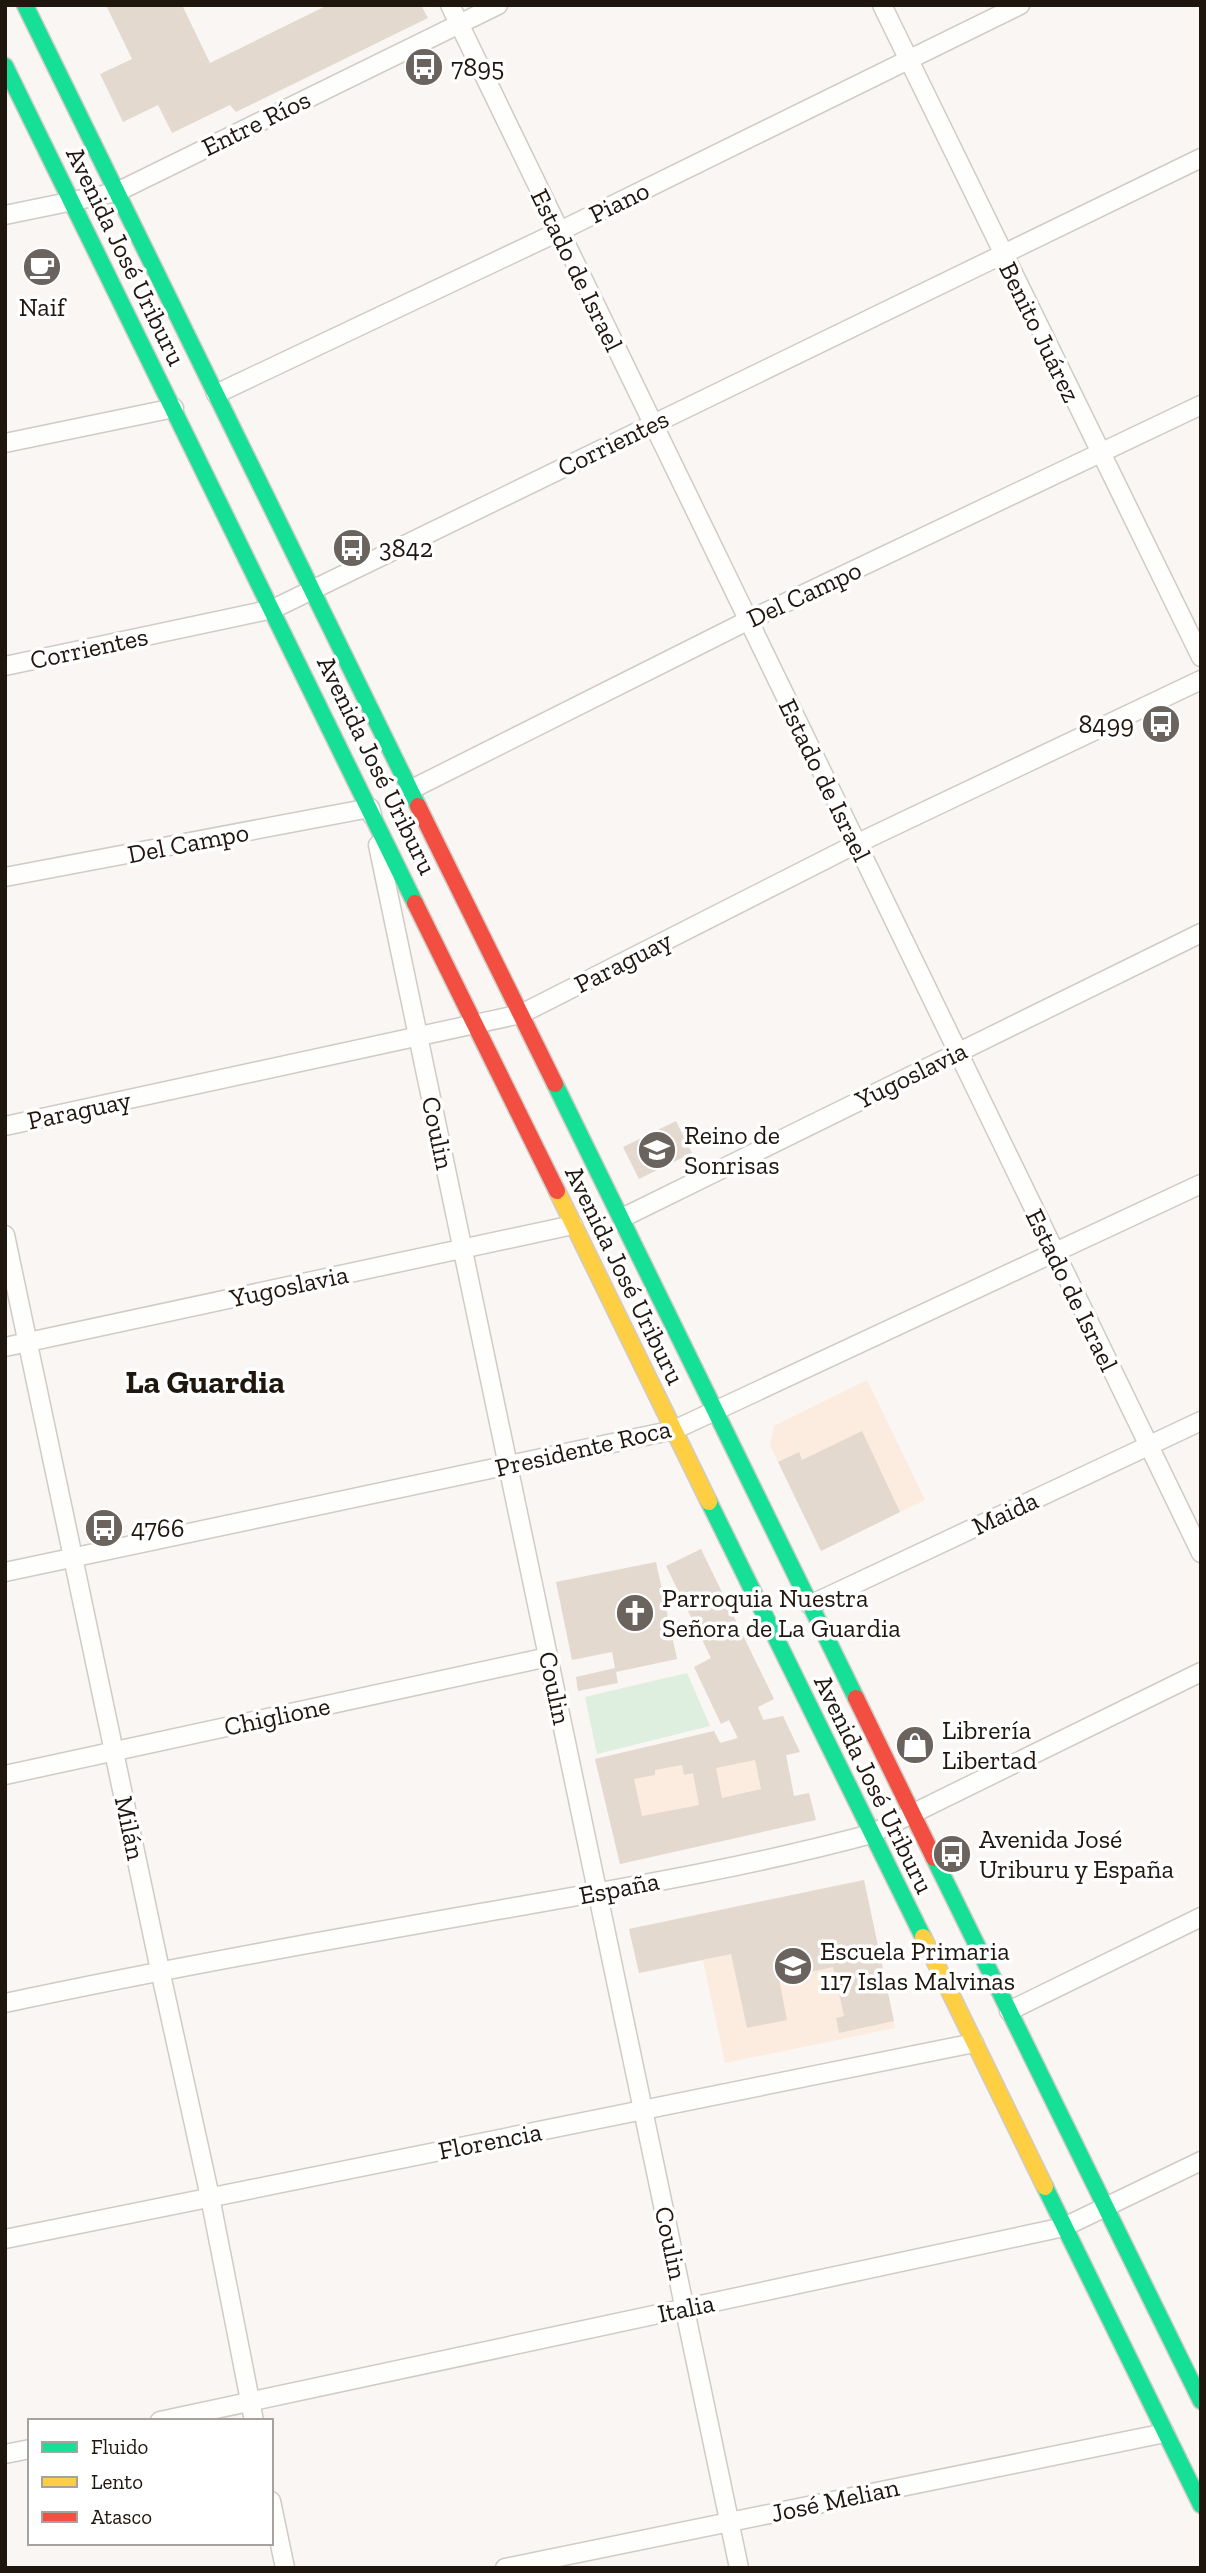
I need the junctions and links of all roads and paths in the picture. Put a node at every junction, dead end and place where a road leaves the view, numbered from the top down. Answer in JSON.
{"nodes":[{"id":1,"x":26,"y":5,"type":"edge"},
{"id":2,"x":450,"y":5,"type":"edge"},
{"id":3,"x":498,"y":5,"type":"edge"},
{"id":4,"x":882,"y":5,"type":"edge"},
{"id":5,"x":1020,"y":5,"type":"edge"},
{"id":6,"x":458,"y":23,"type":"junction"},
{"id":7,"x":908,"y":60,"type":"junction"},
{"id":8,"x":5,"y":66,"type":"edge"},
{"id":9,"x":1201,"y":158,"type":"edge"},
{"id":10,"x":117,"y":192,"type":"junction"},
{"id":11,"x":72,"y":201,"type":"junction"},
{"id":12,"x":5,"y":215,"type":"edge"},
{"id":13,"x":558,"y":232,"type":"junction"},
{"id":14,"x":1003,"y":255,"type":"junction"},
{"id":15,"x":216,"y":394,"type":"junction"},
{"id":16,"x":1201,"y":405,"type":"edge"},
{"id":17,"x":174,"y":408,"type":"junction"},
{"id":18,"x":652,"y":424,"type":"junction"},
{"id":19,"x":5,"y":443,"type":"edge"},
{"id":20,"x":1100,"y":454,"type":"junction"},
{"id":21,"x":312,"y":589,"type":"junction"},
{"id":22,"x":273,"y":609,"type":"junction"},
{"id":23,"x":747,"y":621,"type":"junction"},
{"id":24,"x":1201,"y":657,"type":"edge"},
{"id":25,"x":5,"y":666,"type":"edge"},
{"id":26,"x":1201,"y":680,"type":"edge"},
{"id":27,"x":410,"y":790,"type":"junction"},
{"id":28,"x":370,"y":808,"type":"junction"},
{"id":29,"x":856,"y":844,"type":"junction"},
{"id":30,"x":5,"y":877,"type":"edge"},
{"id":31,"x":1201,"y":933,"type":"edge"},
{"id":32,"x":521,"y":1014,"type":"junction"},
{"id":33,"x":476,"y":1025,"type":"junction"},
{"id":34,"x":418,"y":1038,"type":"junction"},
{"id":35,"x":957,"y":1053,"type":"junction"},
{"id":36,"x":5,"y":1126,"type":"edge"},
{"id":37,"x":1201,"y":1184,"type":"edge"},
{"id":38,"x":622,"y":1218,"type":"junction"},
{"id":39,"x":573,"y":1225,"type":"junction"},
{"id":40,"x":5,"y":1235,"type":"edge"},
{"id":41,"x":463,"y":1248,"type":"junction"},
{"id":42,"x":1054,"y":1253,"type":"junction"},
{"id":43,"x":28,"y":1342,"type":"junction"},
{"id":44,"x":5,"y":1347,"type":"edge"},
{"id":45,"x":715,"y":1411,"type":"junction"},
{"id":46,"x":1201,"y":1421,"type":"edge"},
{"id":47,"x":674,"y":1430,"type":"junction"},
{"id":48,"x":1148,"y":1446,"type":"junction"},
{"id":49,"x":508,"y":1465,"type":"junction"},
{"id":50,"x":1201,"y":1553,"type":"edge"},
{"id":51,"x":73,"y":1557,"type":"junction"},
{"id":52,"x":5,"y":1572,"type":"edge"},
{"id":53,"x":810,"y":1605,"type":"junction"},
{"id":54,"x":548,"y":1657,"type":"junction"},
{"id":55,"x":1201,"y":1672,"type":"edge"},
{"id":56,"x":114,"y":1751,"type":"junction"},
{"id":57,"x":5,"y":1775,"type":"edge"},
{"id":58,"x":911,"y":1815,"type":"junction"},
{"id":59,"x":871,"y":1834,"type":"junction"},
{"id":60,"x":597,"y":1892,"type":"junction"},
{"id":61,"x":1201,"y":1917,"type":"edge"},
{"id":62,"x":160,"y":1970,"type":"junction"},
{"id":63,"x":5,"y":2003,"type":"edge"},
{"id":64,"x":1009,"y":2011,"type":"junction"},
{"id":65,"x":974,"y":2043,"type":"junction"},
{"id":66,"x":643,"y":2110,"type":"junction"},
{"id":67,"x":1201,"y":2161,"type":"edge"},
{"id":68,"x":210,"y":2197,"type":"junction"},
{"id":69,"x":1106,"y":2207,"type":"junction"},
{"id":70,"x":1064,"y":2227,"type":"junction"},
{"id":71,"x":5,"y":2239,"type":"edge"},
{"id":72,"x":685,"y":2308,"type":"junction"},
{"id":73,"x":250,"y":2401,"type":"junction"},
{"id":74,"x":1201,"y":2401,"type":"edge"},
{"id":75,"x":169,"y":2419,"type":"edge"},
{"id":76,"x":254,"y":2419,"type":"edge"},
{"id":77,"x":1165,"y":2433,"type":"junction"},
{"id":78,"x":28,"y":2449,"type":"edge"},
{"id":79,"x":5,"y":2454,"type":"edge"},
{"id":80,"x":1201,"y":2505,"type":"edge"},
{"id":81,"x":273,"y":2511,"type":"edge"},
{"id":82,"x":729,"y":2522,"type":"junction"},
{"id":83,"x":285,"y":2568,"type":"edge"},
{"id":84,"x":505,"y":2568,"type":"edge"},
{"id":85,"x":739,"y":2568,"type":"edge"}],
"edges":[{"from":1,"to":10,"type":"main road","name":"Avenida José Uriburu"},
{"from":2,"to":6,"type":"street","name":"Estado de Israel"},
{"from":3,"to":6,"type":"street","name":"Entre Ríos"},
{"from":4,"to":7,"type":"street","name":"Benito Juárez"},
{"from":5,"to":7,"type":"street","name":"Piano"},
{"from":6,"to":10,"type":"street","name":"Entre Ríos"},
{"from":6,"to":13,"type":"street","name":"Estado de Israel"},
{"from":7,"to":13,"type":"street","name":"Piano"},
{"from":7,"to":14,"type":"street","name":"Benito Juárez"},
{"from":8,"to":11,"type":"main road","name":"Avenida José Uriburu"},
{"from":9,"to":14,"type":"street","name":"Corrientes"},
{"from":10,"to":11,"type":"street","name":"Entre Ríos"},
{"from":10,"to":15,"type":"main road","name":"Avenida José Uriburu"},
{"from":11,"to":12,"type":"street","name":"Entre Ríos"},
{"from":11,"to":17,"type":"main road","name":"Avenida José Uriburu"},
{"from":13,"to":15,"type":"street","name":"Piano"},
{"from":13,"to":18,"type":"street","name":"Estado de Israel"},
{"from":14,"to":18,"type":"street","name":"Corrientes"},
{"from":14,"to":20,"type":"street","name":"Benito Juárez"},
{"from":15,"to":21,"type":"main road","name":"Avenida José Uriburu"},
{"from":16,"to":20,"type":"street","name":"Del Campo"},
{"from":17,"to":19,"type":"street"},
{"from":17,"to":22,"type":"main road","name":"Avenida José Uriburu"},
{"from":18,"to":21,"type":"street","name":"Corrientes"},
{"from":18,"to":23,"type":"street","name":"Estado de Israel"},
{"from":20,"to":23,"type":"street","name":"Del Campo"},
{"from":20,"to":24,"type":"street","name":"Benito Juárez"},
{"from":21,"to":22,"type":"street","name":"Corrientes"},
{"from":21,"to":27,"type":"main road","name":"Avenida José Uriburu"},
{"from":22,"to":25,"type":"street","name":"Corrientes"},
{"from":22,"to":28,"type":"main road","name":"Avenida José Uriburu"},
{"from":23,"to":27,"type":"street","name":"Del Campo"},
{"from":23,"to":29,"type":"street","name":"Estado de Israel"},
{"from":26,"to":29,"type":"street","name":"Paraguay"},
{"from":27,"to":32,"type":"main road","name":"Avenida José Uriburu"},
{"from":28,"to":30,"type":"street","name":"Del Campo"},
{"from":28,"to":33,"type":"main road","name":"Avenida José Uriburu"},
{"from":28,"to":34,"type":"street","name":"Coulin"},
{"from":29,"to":32,"type":"street","name":"Paraguay"},
{"from":29,"to":35,"type":"street","name":"Estado de Israel"},
{"from":31,"to":35,"type":"street","name":"Yugoslavia"},
{"from":32,"to":33,"type":"street","name":"Paraguay"},
{"from":32,"to":38,"type":"main road","name":"Avenida José Uriburu"},
{"from":33,"to":34,"type":"street","name":"Paraguay"},
{"from":33,"to":39,"type":"main road","name":"Avenida José Uriburu"},
{"from":34,"to":36,"type":"street","name":"Paraguay"},
{"from":34,"to":41,"type":"street","name":"Coulin"},
{"from":35,"to":38,"type":"street","name":"Yugoslavia"},
{"from":35,"to":42,"type":"street","name":"Estado de Israel"},
{"from":37,"to":42,"type":"street","name":"Presidente Roca"},
{"from":38,"to":45,"type":"main road","name":"Avenida José Uriburu"},
{"from":39,"to":41,"type":"street","name":"Yugoslavia"},
{"from":39,"to":47,"type":"main road","name":"Avenida José Uriburu"},
{"from":40,"to":43,"type":"street","name":"Milán"},
{"from":41,"to":43,"type":"street","name":"Yugoslavia"},
{"from":41,"to":49,"type":"street","name":"Coulin"},
{"from":42,"to":45,"type":"street","name":"Presidente Roca"},
{"from":42,"to":48,"type":"street","name":"Estado de Israel"},
{"from":43,"to":44,"type":"street","name":"Yugoslavia"},
{"from":43,"to":51,"type":"street","name":"Milán"},
{"from":45,"to":47,"type":"street","name":"Presidente Roca"},
{"from":45,"to":53,"type":"main road","name":"Avenida José Uriburu"},
{"from":46,"to":48,"type":"street","name":"Maida"},
{"from":47,"to":49,"type":"street","name":"Presidente Roca"},
{"from":47,"to":59,"type":"main road","name":"Avenida José Uriburu"},
{"from":48,"to":50,"type":"street","name":"Estado de Israel"},
{"from":48,"to":53,"type":"street","name":"Maida"},
{"from":49,"to":51,"type":"street","name":"Presidente Roca"},
{"from":49,"to":54,"type":"street","name":"Coulin"},
{"from":51,"to":52,"type":"street","name":"Presidente Roca"},
{"from":51,"to":56,"type":"street","name":"Milán"},
{"from":53,"to":58,"type":"main road","name":"Avenida José Uriburu"},
{"from":54,"to":56,"type":"street","name":"Chiglione"},
{"from":54,"to":60,"type":"street","name":"Coulin"},
{"from":55,"to":58,"type":"street","name":"España"},
{"from":56,"to":57,"type":"street","name":"Chiglione"},
{"from":56,"to":62,"type":"street","name":"Milán"},
{"from":58,"to":59,"type":"street","name":"España"},
{"from":58,"to":64,"type":"main road","name":"Avenida José Uriburu"},
{"from":59,"to":60,"type":"street","name":"España"},
{"from":59,"to":65,"type":"main road","name":"Avenida José Uriburu"},
{"from":60,"to":62,"type":"street","name":"España"},
{"from":60,"to":66,"type":"street","name":"Coulin"},
{"from":61,"to":64,"type":"street"},
{"from":62,"to":63,"type":"street","name":"España"},
{"from":62,"to":68,"type":"street","name":"Milán"},
{"from":64,"to":69,"type":"main road","name":"Avenida José Uriburu"},
{"from":65,"to":66,"type":"street","name":"Florencia"},
{"from":65,"to":70,"type":"main road","name":"Avenida José Uriburu"},
{"from":66,"to":68,"type":"street","name":"Florencia"},
{"from":66,"to":72,"type":"street","name":"Coulin"},
{"from":67,"to":69,"type":"street","name":"Italia"},
{"from":68,"to":71,"type":"street","name":"Florencia"},
{"from":68,"to":73,"type":"street","name":"Milán"},
{"from":69,"to":70,"type":"street","name":"Italia"},
{"from":69,"to":74,"type":"main road","name":"Avenida José Uriburu"},
{"from":70,"to":72,"type":"street","name":"Italia"},
{"from":70,"to":77,"type":"main road","name":"Avenida José Uriburu"},
{"from":72,"to":73,"type":"street","name":"Italia"},
{"from":72,"to":82,"type":"street","name":"Coulin"},
{"from":73,"to":75,"type":"street","name":"Italia"},
{"from":73,"to":76,"type":"street","name":"Milán"},
{"from":77,"to":80,"type":"main road","name":"Avenida José Uriburu"},
{"from":77,"to":82,"type":"street","name":"José Melian"},
{"from":78,"to":79,"type":"street"},
{"from":81,"to":83,"type":"street"},
{"from":82,"to":84,"type":"street","name":"José Melian"},
{"from":82,"to":85,"type":"street","name":"Coulin"}]}
